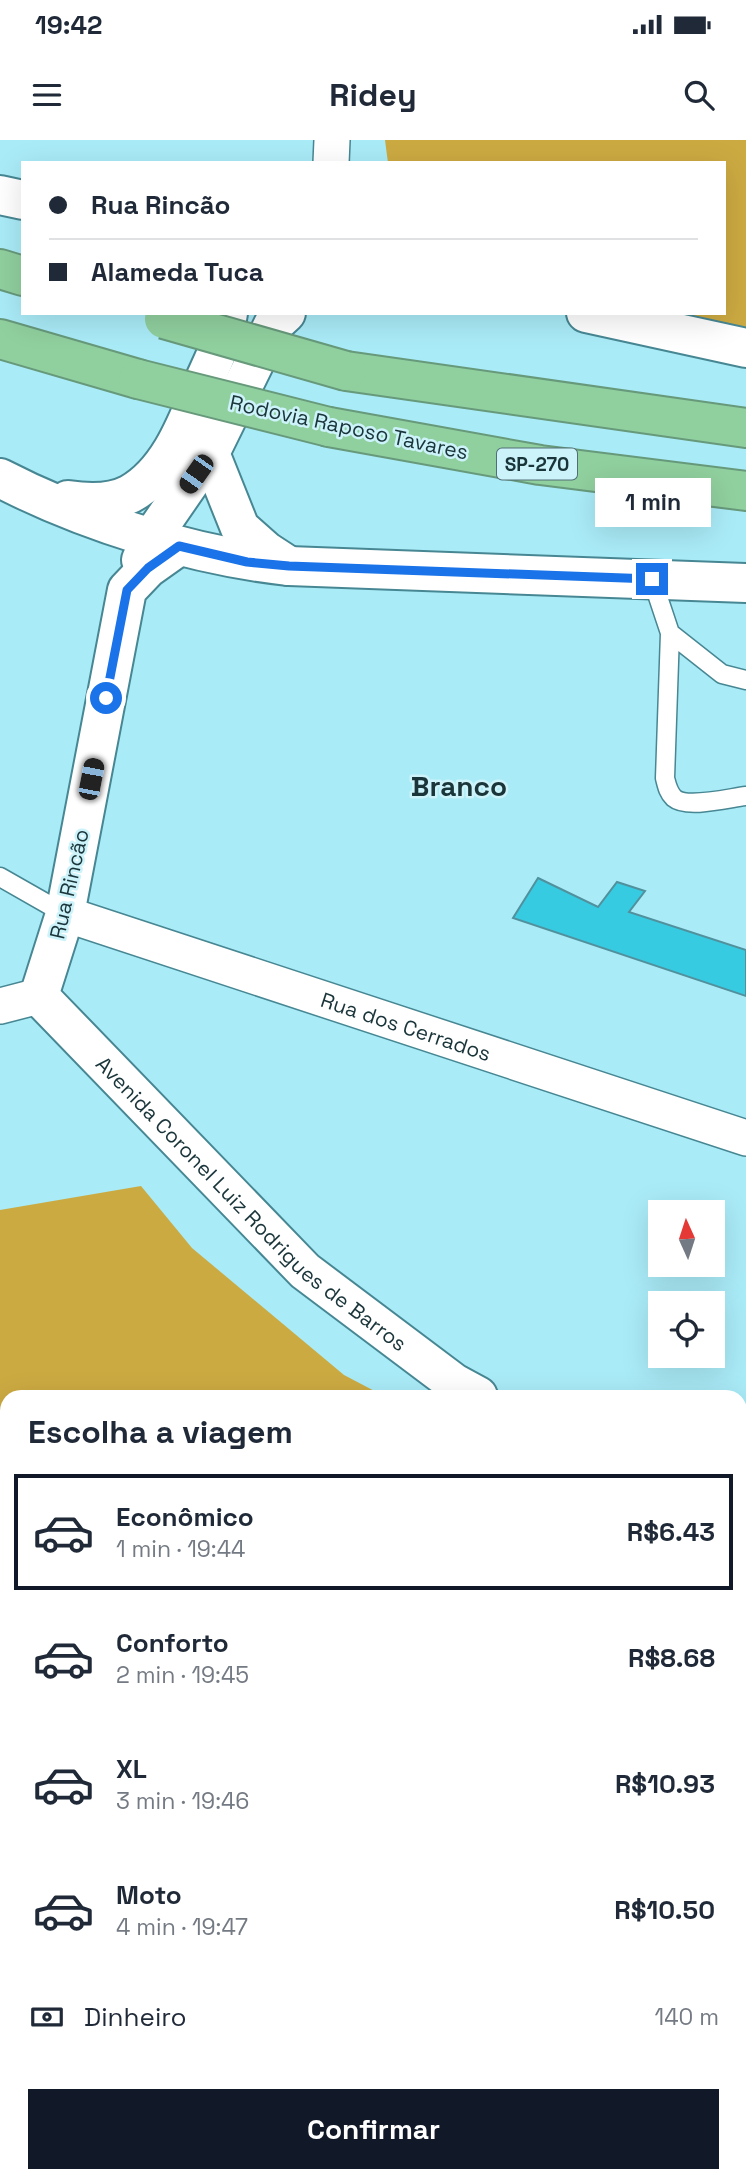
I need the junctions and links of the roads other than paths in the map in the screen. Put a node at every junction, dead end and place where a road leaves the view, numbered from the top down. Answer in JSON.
{"nodes":[{"id":1,"x":332,"y":140,"type":"edge"},
{"id":2,"x":331,"y":161,"type":"edge"},
{"id":3,"x":0,"y":195,"type":"edge"},
{"id":4,"x":21,"y":200,"type":"edge"},
{"id":5,"x":0,"y":269,"type":"edge"},
{"id":6,"x":21,"y":275,"type":"edge"},
{"id":7,"x":228,"y":315,"type":"edge"},
{"id":8,"x":595,"y":315,"type":"edge"},
{"id":9,"x":154,"y":316,"type":"edge"},
{"id":10,"x":279,"y":317,"type":"edge"},
{"id":11,"x":0,"y":339,"type":"edge"},
{"id":12,"x":746,"y":348,"type":"edge"},
{"id":13,"x":746,"y":428,"type":"edge"},
{"id":14,"x":210,"y":453,"type":"junction"},
{"id":15,"x":0,"y":478,"type":"edge"},
{"id":16,"x":746,"y":491,"type":"edge"},
{"id":17,"x":34,"y":496,"type":"junction"},
{"id":18,"x":93,"y":517,"type":"junction"},
{"id":19,"x":165,"y":542,"type":"junction"},
{"id":20,"x":289,"y":566,"type":"junction"},
{"id":21,"x":652,"y":579,"type":"junction"},
{"id":22,"x":746,"y":583,"type":"edge"},
{"id":23,"x":127,"y":590,"type":"junction"},
{"id":24,"x":670,"y":633,"type":"junction"},
{"id":25,"x":746,"y":680,"type":"edge"},
{"id":26,"x":746,"y":796,"type":"edge"},
{"id":27,"x":0,"y":877,"type":"edge"},
{"id":28,"x":65,"y":914,"type":"junction"},
{"id":29,"x":39,"y":996,"type":"junction"},
{"id":30,"x":0,"y":1006,"type":"edge"},
{"id":31,"x":746,"y":1138,"type":"edge"},
{"id":32,"x":467,"y":1390,"type":"edge"}],
"edges":[{"from":1,"to":2,"type":"street"},
{"from":3,"to":4,"type":"street"},
{"from":5,"to":6,"type":"highway"},
{"from":7,"to":17,"type":"street"},
{"from":8,"to":12,"type":"street"},
{"from":9,"to":13,"type":"highway","bridge":true},
{"from":10,"to":14,"type":"street","name":"Rua Rincão"},
{"from":11,"to":16,"type":"highway","name":"Rodovia Raposo Tavares","number":"SP-270","bridge":true},
{"from":14,"to":19,"type":"street","name":"Rua Rincão"},
{"from":14,"to":20,"type":"street"},
{"from":15,"to":17,"type":"street"},
{"from":17,"to":18,"type":"street"},
{"from":18,"to":19,"type":"street"},
{"from":18,"to":23,"type":"street"},
{"from":19,"to":20,"type":"street"},
{"from":19,"to":23,"type":"street","name":"Rua Rincão"},
{"from":20,"to":21,"type":"street"},
{"from":21,"to":22,"type":"street"},
{"from":21,"to":24,"type":"lane"},
{"from":23,"to":28,"type":"street","name":"Rua Rincão"},
{"from":24,"to":25,"type":"lane"},
{"from":24,"to":26,"type":"lane"},
{"from":27,"to":28,"type":"lane"},
{"from":28,"to":29,"type":"street","name":"Rua Rincão"},
{"from":28,"to":31,"type":"street","name":"Rua dos Cerrados"},
{"from":29,"to":30,"type":"street"},
{"from":29,"to":32,"type":"street","name":"Avenida Coronel Luiz Rodrigues de Barros"}]}
